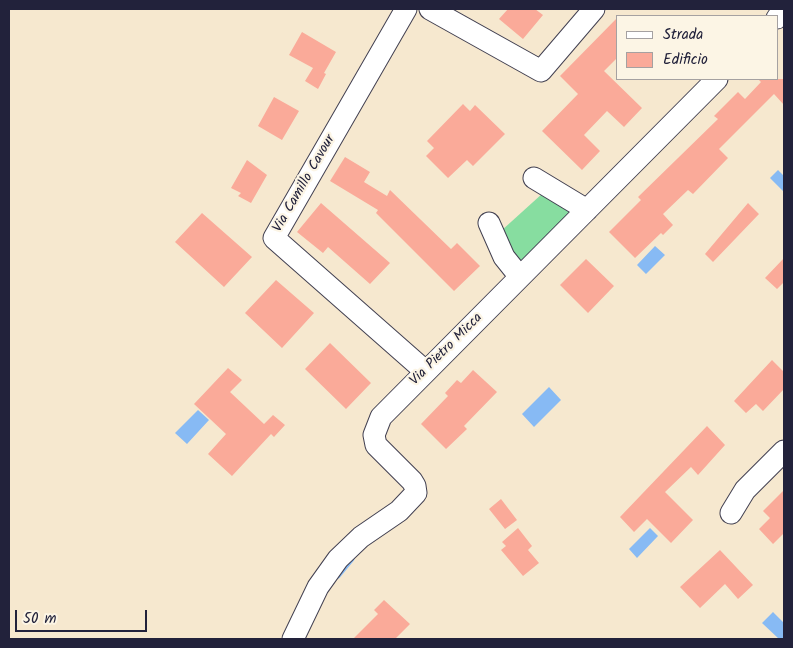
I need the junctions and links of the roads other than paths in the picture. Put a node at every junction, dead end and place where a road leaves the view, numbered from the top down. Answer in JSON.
{"nodes":[{"id":1,"x":406,"y":9,"type":"edge"},
{"id":2,"x":430,"y":9,"type":"edge"},
{"id":3,"x":594,"y":9,"type":"edge"},
{"id":4,"x":716,"y":80,"type":"edge"},
{"id":5,"x":534,"y":178,"type":"dead end"},
{"id":6,"x":588,"y":210,"type":"junction"},
{"id":7,"x":489,"y":223,"type":"dead end"},
{"id":8,"x":520,"y":277,"type":"junction"},
{"id":9,"x":425,"y":370,"type":"junction"},
{"id":10,"x":784,"y":451,"type":"edge"},
{"id":11,"x":731,"y":513,"type":"dead end"},
{"id":12,"x":293,"y":639,"type":"edge"}],
"edges":[{"from":1,"to":9,"type":"street","name":"Via Camillo Cavour"},
{"from":2,"to":3,"type":"street"},
{"from":4,"to":6,"type":"street","name":"Via Pietro Micca"},
{"from":5,"to":6,"type":"street"},
{"from":6,"to":8,"type":"street","name":"Via Pietro Micca"},
{"from":7,"to":8,"type":"street"},
{"from":8,"to":9,"type":"street","name":"Via Pietro Micca"},
{"from":9,"to":12,"type":"street","name":"Via Pietro Micca"},
{"from":10,"to":11,"type":"street"}]}
